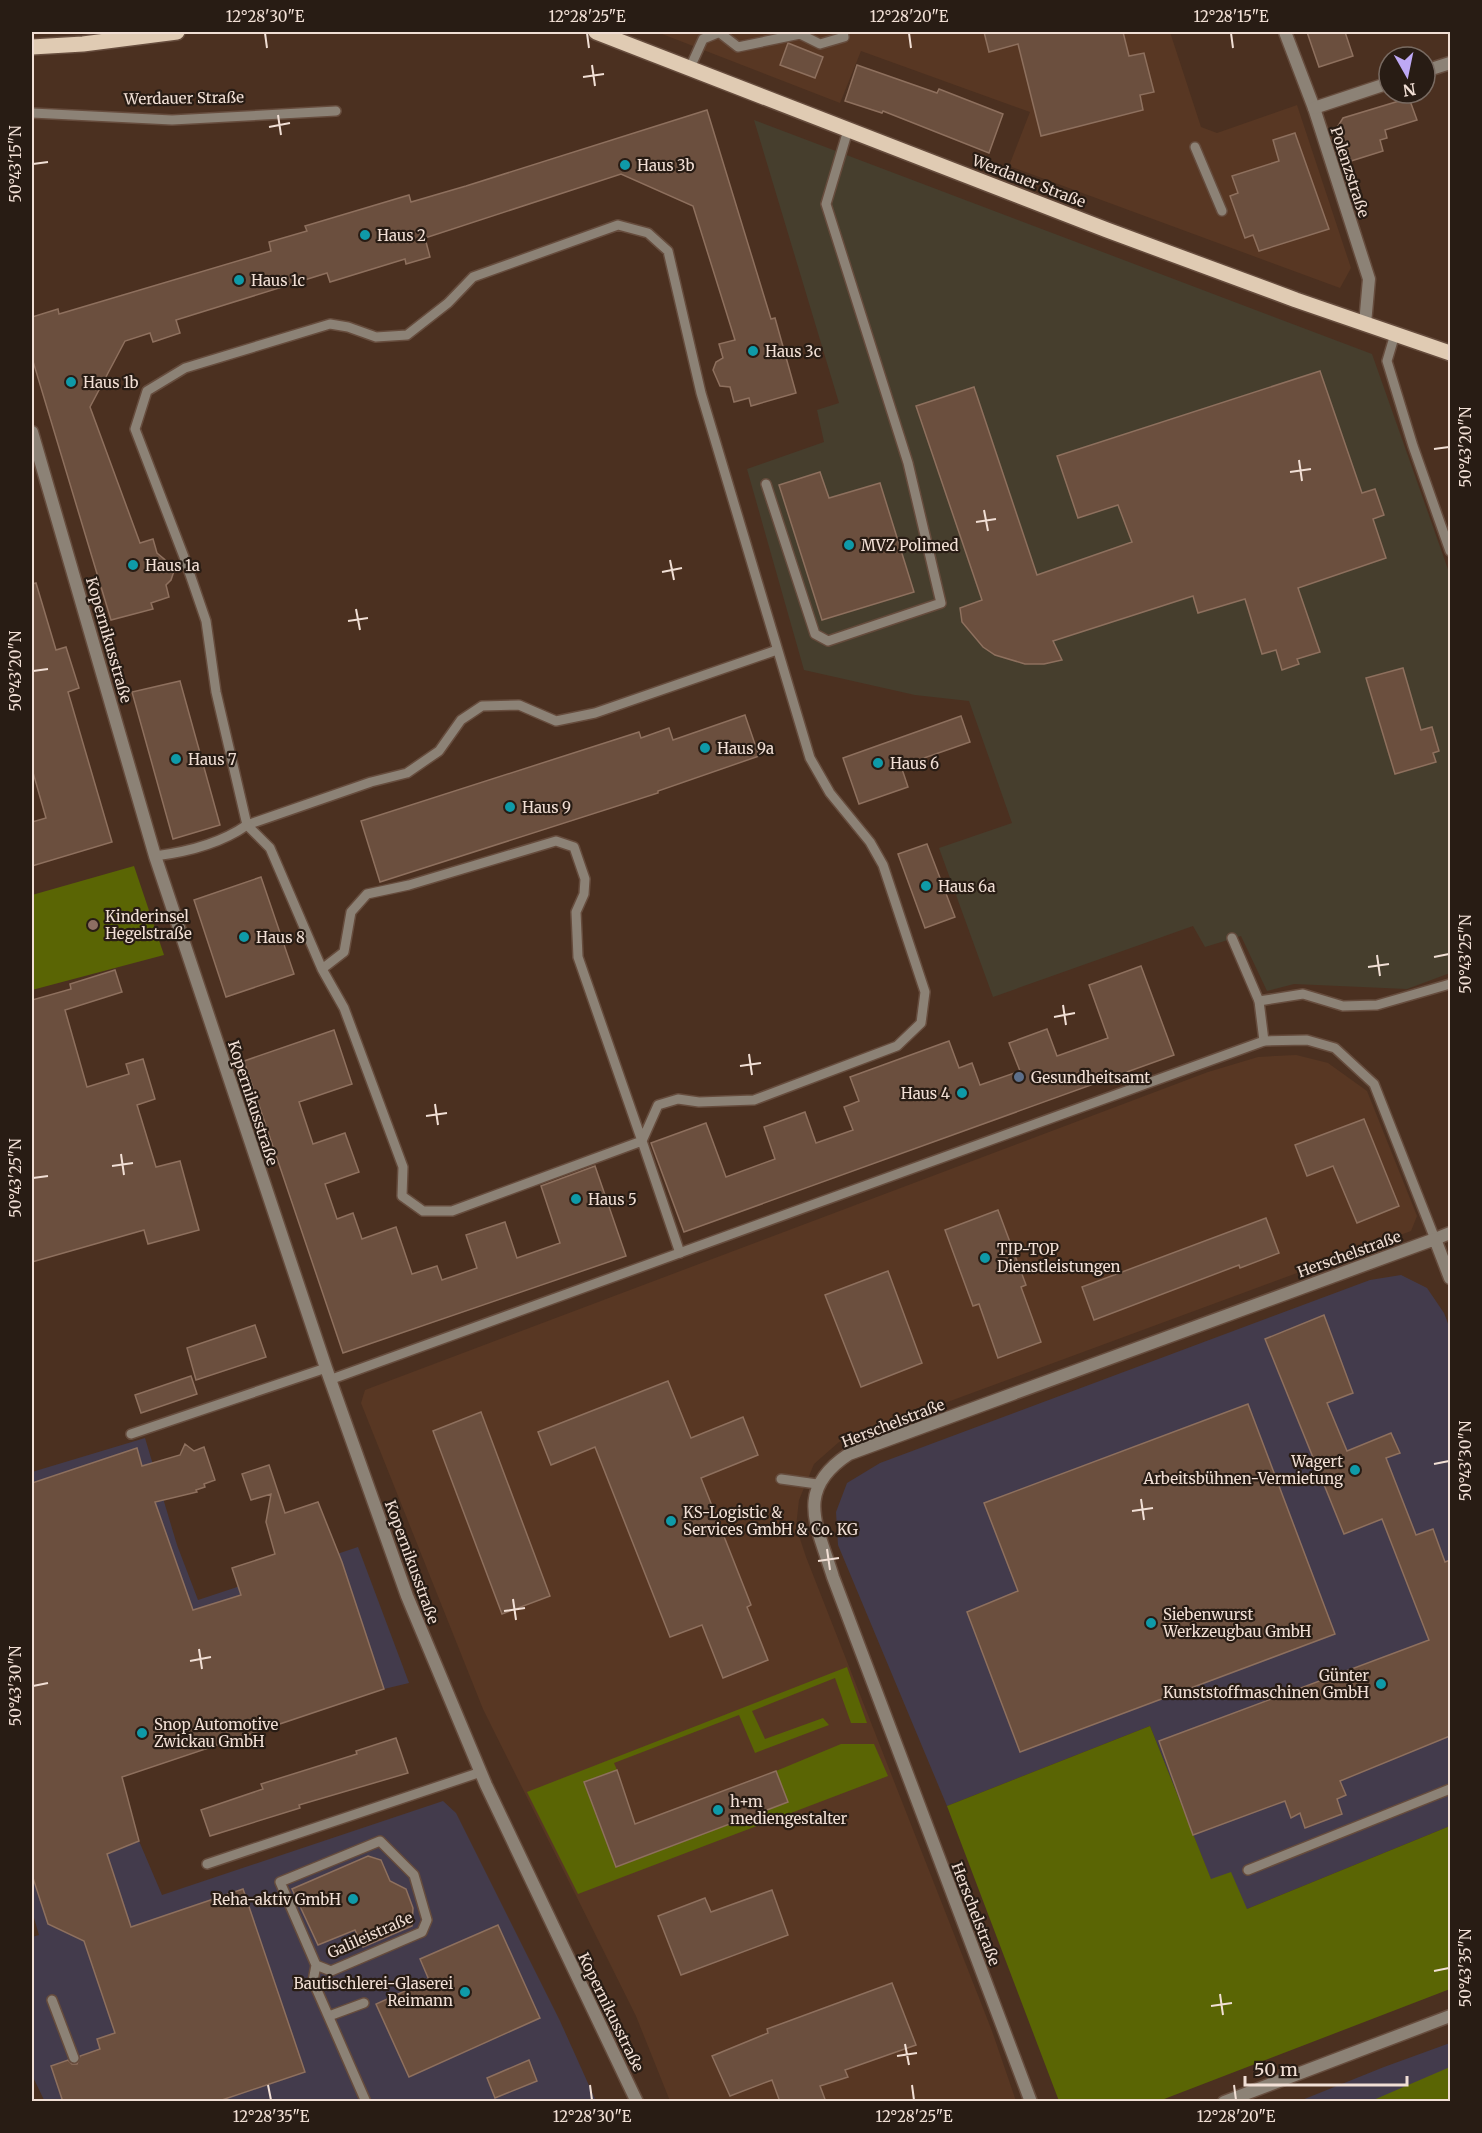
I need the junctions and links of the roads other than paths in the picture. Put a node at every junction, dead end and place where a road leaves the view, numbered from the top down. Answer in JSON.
{"nodes":[{"id":1,"x":177,"y":32,"type":"edge"},
{"id":2,"x":595,"y":32,"type":"edge"},
{"id":3,"x":720,"y":32,"type":"edge"},
{"id":4,"x":843,"y":32,"type":"edge"},
{"id":5,"x":1285,"y":32,"type":"edge"},
{"id":6,"x":32,"y":46,"type":"edge"},
{"id":7,"x":689,"y":70,"type":"junction"},
{"id":8,"x":1377,"y":87,"type":"edge"},
{"id":9,"x":1314,"y":108,"type":"junction"},
{"id":10,"x":336,"y":111,"type":"dead end"},
{"id":11,"x":32,"y":113,"type":"edge"},
{"id":12,"x":848,"y":130,"type":"junction"},
{"id":13,"x":1195,"y":147,"type":"dead end"},
{"id":14,"x":1222,"y":211,"type":"dead end"},
{"id":15,"x":1365,"y":324,"type":"junction"},
{"id":16,"x":1395,"y":334,"type":"junction"},
{"id":17,"x":1450,"y":353,"type":"edge"},
{"id":18,"x":32,"y":432,"type":"edge"},
{"id":19,"x":36,"y":460,"type":"edge"},
{"id":20,"x":766,"y":484,"type":"dead end"},
{"id":21,"x":1450,"y":551,"type":"edge"},
{"id":22,"x":777,"y":650,"type":"junction"},
{"id":23,"x":247,"y":825,"type":"junction"},
{"id":24,"x":155,"y":856,"type":"junction"},
{"id":25,"x":1232,"y":938,"type":"dead end"},
{"id":26,"x":322,"y":969,"type":"junction"},
{"id":27,"x":1450,"y":984,"type":"edge"},
{"id":28,"x":1259,"y":1001,"type":"junction"},
{"id":29,"x":1264,"y":1041,"type":"junction"},
{"id":30,"x":642,"y":1142,"type":"junction"},
{"id":31,"x":1450,"y":1233,"type":"edge"},
{"id":32,"x":1435,"y":1239,"type":"junction"},
{"id":33,"x":680,"y":1253,"type":"junction"},
{"id":34,"x":1450,"y":1278,"type":"edge"},
{"id":35,"x":329,"y":1374,"type":"junction"},
{"id":36,"x":131,"y":1434,"type":"dead end"},
{"id":37,"x":781,"y":1479,"type":"dead end"},
{"id":38,"x":817,"y":1484,"type":"junction"},
{"id":39,"x":481,"y":1772,"type":"junction"},
{"id":40,"x":1450,"y":1789,"type":"edge"},
{"id":41,"x":207,"y":1864,"type":"dead end"},
{"id":42,"x":1248,"y":1870,"type":"dead end"},
{"id":43,"x":316,"y":1965,"type":"junction"},
{"id":44,"x":52,"y":2000,"type":"dead end"},
{"id":45,"x":364,"y":2003,"type":"dead end"},
{"id":46,"x":329,"y":2016,"type":"junction"},
{"id":47,"x":1450,"y":2016,"type":"edge"},
{"id":48,"x":74,"y":2058,"type":"dead end"},
{"id":49,"x":366,"y":2102,"type":"edge"},
{"id":50,"x":637,"y":2102,"type":"edge"},
{"id":51,"x":1031,"y":2102,"type":"edge"},
{"id":52,"x":1224,"y":2102,"type":"edge"}],
"edges":[{"from":1,"to":6,"type":"main road"},
{"from":2,"to":7,"type":"main road","name":"Werdauer Straße"},
{"from":3,"to":4,"type":"lane"},
{"from":3,"to":7,"type":"lane"},
{"from":5,"to":9,"type":"street","name":"Polenzstraße"},
{"from":7,"to":12,"type":"main road","name":"Werdauer Straße"},
{"from":8,"to":9,"type":"street"},
{"from":9,"to":15,"type":"street","name":"Polenzstraße"},
{"from":10,"to":11,"type":"lane","name":"Werdauer Straße"},
{"from":12,"to":15,"type":"main road","name":"Werdauer Straße"},
{"from":12,"to":20,"type":"lane"},
{"from":13,"to":14,"type":"lane"},
{"from":15,"to":16,"type":"main road","name":"Werdauer Straße"},
{"from":16,"to":17,"type":"main road","name":"Werdauer Straße"},
{"from":16,"to":21,"type":"lane"},
{"from":18,"to":19,"type":"street","name":"Kopernikusstraße"},
{"from":19,"to":24,"type":"street","name":"Kopernikusstraße"},
{"from":22,"to":23,"type":"lane"},
{"from":22,"to":23,"type":"lane"},
{"from":22,"to":30,"type":"lane"},
{"from":23,"to":24,"type":"lane"},
{"from":23,"to":26,"type":"lane"},
{"from":24,"to":35,"type":"street","name":"Kopernikusstraße"},
{"from":25,"to":28,"type":"lane"},
{"from":26,"to":30,"type":"lane"},
{"from":26,"to":30,"type":"lane"},
{"from":27,"to":28,"type":"lane"},
{"from":28,"to":29,"type":"lane"},
{"from":29,"to":32,"type":"lane"},
{"from":29,"to":33,"type":"lane"},
{"from":30,"to":33,"type":"lane"},
{"from":31,"to":32,"type":"street","name":"Herschelstraße"},
{"from":32,"to":34,"type":"street"},
{"from":32,"to":38,"type":"street","name":"Herschelstraße"},
{"from":33,"to":35,"type":"lane"},
{"from":35,"to":36,"type":"lane"},
{"from":35,"to":39,"type":"street","name":"Kopernikusstraße"},
{"from":37,"to":38,"type":"lane"},
{"from":38,"to":51,"type":"street","name":"Herschelstraße"},
{"from":39,"to":41,"type":"lane"},
{"from":39,"to":50,"type":"street","name":"Kopernikusstraße"},
{"from":40,"to":42,"type":"lane"},
{"from":43,"to":43,"type":"lane","name":"Galileistraße"},
{"from":43,"to":46,"type":"lane","name":"Galileistraße"},
{"from":44,"to":48,"type":"lane"},
{"from":45,"to":46,"type":"lane"},
{"from":46,"to":49,"type":"lane","name":"Galileistraße"},
{"from":47,"to":52,"type":"street"}]}
